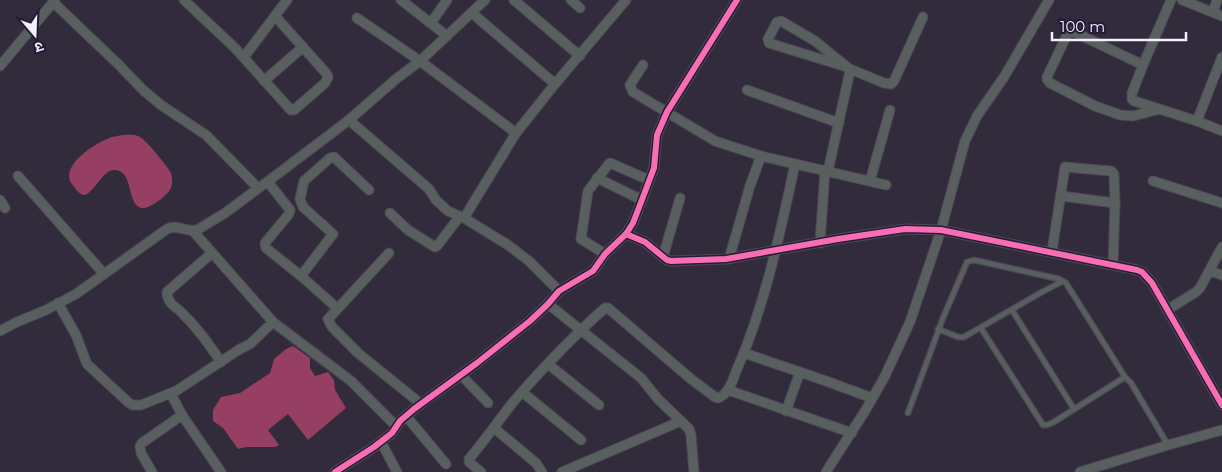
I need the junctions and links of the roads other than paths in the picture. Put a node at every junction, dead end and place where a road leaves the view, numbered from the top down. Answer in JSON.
{"nodes":[{"id":1,"x":184,"y":0,"type":"edge"},
{"id":2,"x":287,"y":0,"type":"edge"},
{"id":3,"x":401,"y":0,"type":"edge"},
{"id":4,"x":447,"y":0,"type":"edge"},
{"id":5,"x":485,"y":0,"type":"edge"},
{"id":6,"x":514,"y":0,"type":"edge"},
{"id":7,"x":571,"y":0,"type":"edge"},
{"id":8,"x":626,"y":0,"type":"edge"},
{"id":9,"x":737,"y":0,"type":"edge"},
{"id":10,"x":1049,"y":0,"type":"edge"},
{"id":11,"x":1171,"y":0,"type":"edge"},
{"id":12,"x":1182,"y":0,"type":"edge"},
{"id":13,"x":1217,"y":0,"type":"edge"},
{"id":14,"x":54,"y":1,"type":"edge"},
{"id":15,"x":580,"y":8,"type":"dead end"},
{"id":16,"x":1213,"y":12,"type":"junction"},
{"id":17,"x":472,"y":13,"type":"junction"},
{"id":18,"x":275,"y":16,"type":"junction"},
{"id":19,"x":1222,"y":16,"type":"edge"},
{"id":20,"x":923,"y":17,"type":"dead end"},
{"id":21,"x":357,"y":18,"type":"dead end"},
{"id":22,"x":431,"y":23,"type":"junction"},
{"id":23,"x":447,"y":36,"type":"junction"},
{"id":24,"x":303,"y":47,"type":"junction"},
{"id":25,"x":580,"y":56,"type":"junction"},
{"id":26,"x":1222,"y":57,"type":"edge"},
{"id":27,"x":244,"y":58,"type":"junction"},
{"id":28,"x":420,"y":61,"type":"junction"},
{"id":29,"x":643,"y":65,"type":"dead end"},
{"id":30,"x":1143,"y":65,"type":"junction"},
{"id":31,"x":0,"y":66,"type":"edge"},
{"id":32,"x":848,"y":68,"type":"junction"},
{"id":33,"x":264,"y":81,"type":"junction"},
{"id":34,"x":555,"y":84,"type":"junction"},
{"id":35,"x":747,"y":90,"type":"dead end"},
{"id":36,"x":1160,"y":109,"type":"junction"},
{"id":37,"x":890,"y":110,"type":"dead end"},
{"id":38,"x":667,"y":112,"type":"junction"},
{"id":39,"x":349,"y":120,"type":"junction"},
{"id":40,"x":1197,"y":121,"type":"junction"},
{"id":41,"x":839,"y":123,"type":"junction"},
{"id":42,"x":1222,"y":131,"type":"edge"},
{"id":43,"x":516,"y":133,"type":"junction"},
{"id":44,"x":761,"y":156,"type":"junction"},
{"id":45,"x":795,"y":164,"type":"junction"},
{"id":46,"x":827,"y":171,"type":"junction"},
{"id":47,"x":18,"y":176,"type":"dead end"},
{"id":48,"x":597,"y":178,"type":"junction"},
{"id":49,"x":649,"y":180,"type":"junction"},
{"id":50,"x":870,"y":181,"type":"junction"},
{"id":51,"x":1153,"y":181,"type":"dead end"},
{"id":52,"x":268,"y":182,"type":"junction"},
{"id":53,"x":886,"y":185,"type":"dead end"},
{"id":54,"x":258,"y":188,"type":"junction"},
{"id":55,"x":369,"y":190,"type":"dead end"},
{"id":56,"x":1061,"y":196,"type":"junction"},
{"id":57,"x":680,"y":198,"type":"dead end"},
{"id":58,"x":642,"y":200,"type":"junction"},
{"id":59,"x":1115,"y":203,"type":"junction"},
{"id":60,"x":1222,"y":203,"type":"edge"},
{"id":61,"x":390,"y":213,"type":"dead end"},
{"id":62,"x":462,"y":217,"type":"junction"},
{"id":63,"x":941,"y":230,"type":"junction"},
{"id":64,"x":193,"y":231,"type":"junction"},
{"id":65,"x":626,"y":234,"type":"junction"},
{"id":66,"x":820,"y":243,"type":"junction"},
{"id":67,"x":1222,"y":248,"type":"edge"},
{"id":68,"x":776,"y":251,"type":"junction"},
{"id":69,"x":389,"y":252,"type":"dead end"},
{"id":70,"x":1052,"y":252,"type":"junction"},
{"id":71,"x":212,"y":253,"type":"junction"},
{"id":72,"x":605,"y":254,"type":"junction"},
{"id":73,"x":662,"y":256,"type":"junction"},
{"id":74,"x":729,"y":259,"type":"junction"},
{"id":75,"x":1113,"y":265,"type":"junction"},
{"id":76,"x":1210,"y":270,"type":"junction"},
{"id":77,"x":104,"y":274,"type":"junction"},
{"id":78,"x":1222,"y":275,"type":"edge"},
{"id":79,"x":301,"y":276,"type":"junction"},
{"id":80,"x":1063,"y":281,"type":"junction"},
{"id":81,"x":559,"y":291,"type":"junction"},
{"id":82,"x":58,"y":303,"type":"junction"},
{"id":83,"x":548,"y":304,"type":"junction"},
{"id":84,"x":337,"y":308,"type":"junction"},
{"id":85,"x":1012,"y":310,"type":"junction"},
{"id":86,"x":1168,"y":310,"type":"junction"},
{"id":87,"x":273,"y":322,"type":"junction"},
{"id":88,"x":981,"y":328,"type":"junction"},
{"id":89,"x":938,"y":329,"type":"junction"},
{"id":90,"x":581,"y":330,"type":"junction"},
{"id":91,"x":0,"y":331,"type":"edge"},
{"id":92,"x":744,"y":353,"type":"junction"},
{"id":93,"x":221,"y":362,"type":"junction"},
{"id":94,"x":548,"y":364,"type":"junction"},
{"id":95,"x":800,"y":372,"type":"junction"},
{"id":96,"x":461,"y":375,"type":"junction"},
{"id":97,"x":1125,"y":377,"type":"junction"},
{"id":98,"x":728,"y":390,"type":"junction"},
{"id":99,"x":522,"y":392,"type":"junction"},
{"id":100,"x":170,"y":394,"type":"junction"},
{"id":101,"x":1220,"y":394,"type":"edge"},
{"id":102,"x":872,"y":398,"type":"junction"},
{"id":103,"x":488,"y":403,"type":"dead end"},
{"id":104,"x":421,"y":404,"type":"junction"},
{"id":105,"x":599,"y":405,"type":"dead end"},
{"id":106,"x":1222,"y":405,"type":"edge"},
{"id":107,"x":1074,"y":409,"type":"junction"},
{"id":108,"x":786,"y":411,"type":"junction"},
{"id":109,"x":908,"y":413,"type":"dead end"},
{"id":110,"x":182,"y":415,"type":"junction"},
{"id":111,"x":406,"y":416,"type":"junction"},
{"id":112,"x":681,"y":421,"type":"junction"},
{"id":113,"x":396,"y":426,"type":"junction"},
{"id":114,"x":494,"y":428,"type":"junction"},
{"id":115,"x":1222,"y":430,"type":"edge"},
{"id":116,"x":852,"y":433,"type":"junction"},
{"id":117,"x":581,"y":440,"type":"dead end"},
{"id":118,"x":381,"y":442,"type":"junction"},
{"id":119,"x":1168,"y":445,"type":"junction"},
{"id":120,"x":446,"y":464,"type":"dead end"},
{"id":121,"x":152,"y":472,"type":"edge"},
{"id":122,"x":221,"y":472,"type":"edge"},
{"id":123,"x":335,"y":472,"type":"edge"},
{"id":124,"x":398,"y":472,"type":"edge"},
{"id":125,"x":481,"y":472,"type":"edge"},
{"id":126,"x":542,"y":472,"type":"edge"},
{"id":127,"x":562,"y":472,"type":"edge"},
{"id":128,"x":694,"y":472,"type":"edge"},
{"id":129,"x":826,"y":472,"type":"edge"},
{"id":130,"x":1080,"y":472,"type":"edge"}],
"edges":[{"from":1,"to":27,"type":"street"},
{"from":2,"to":18,"type":"street"},
{"from":3,"to":22,"type":"street"},
{"from":4,"to":22,"type":"street"},
{"from":5,"to":17,"type":"street"},
{"from":6,"to":25,"type":"street"},
{"from":7,"to":15,"type":"street"},
{"from":8,"to":25,"type":"street"},
{"from":9,"to":38,"type":"street"},
{"from":10,"to":63,"type":"street"},
{"from":11,"to":30,"type":"street"},
{"from":12,"to":16,"type":"street"},
{"from":13,"to":16,"type":"street"},
{"from":14,"to":31,"type":"street"},
{"from":14,"to":54,"type":"street"},
{"from":16,"to":19,"type":"street"},
{"from":17,"to":23,"type":"street"},
{"from":17,"to":34,"type":"street"},
{"from":18,"to":24,"type":"street"},
{"from":18,"to":27,"type":"street"},
{"from":20,"to":32,"type":"street"},
{"from":21,"to":28,"type":"street"},
{"from":22,"to":23,"type":"street"},
{"from":23,"to":28,"type":"street"},
{"from":24,"to":33,"type":"street"},
{"from":24,"to":33,"type":"street"},
{"from":25,"to":34,"type":"street"},
{"from":26,"to":40,"type":"street"},
{"from":27,"to":33,"type":"street"},
{"from":28,"to":39,"type":"street"},
{"from":28,"to":43,"type":"street"},
{"from":29,"to":38,"type":"street"},
{"from":30,"to":36,"type":"street"},
{"from":30,"to":36,"type":"street"},
{"from":32,"to":32,"type":"street"},
{"from":32,"to":41,"type":"street"},
{"from":34,"to":43,"type":"street"},
{"from":35,"to":41,"type":"street"},
{"from":36,"to":40,"type":"street"},
{"from":37,"to":50,"type":"street"},
{"from":38,"to":44,"type":"street"},
{"from":38,"to":49,"type":"street"},
{"from":39,"to":52,"type":"street"},
{"from":39,"to":62,"type":"street"},
{"from":40,"to":42,"type":"street"},
{"from":41,"to":46,"type":"street"},
{"from":43,"to":62,"type":"street"},
{"from":44,"to":45,"type":"street"},
{"from":44,"to":74,"type":"street"},
{"from":45,"to":46,"type":"street"},
{"from":45,"to":68,"type":"street"},
{"from":46,"to":50,"type":"street"},
{"from":46,"to":66,"type":"street"},
{"from":47,"to":77,"type":"street"},
{"from":48,"to":49,"type":"street"},
{"from":48,"to":58,"type":"street"},
{"from":48,"to":72,"type":"street"},
{"from":49,"to":58,"type":"street"},
{"from":50,"to":53,"type":"street"},
{"from":51,"to":60,"type":"street"},
{"from":52,"to":54,"type":"street"},
{"from":52,"to":79,"type":"street"},
{"from":54,"to":64,"type":"street"},
{"from":55,"to":79,"type":"street"},
{"from":56,"to":59,"type":"street"},
{"from":56,"to":59,"type":"street"},
{"from":56,"to":70,"type":"street"},
{"from":57,"to":73,"type":"street"},
{"from":58,"to":65,"type":"street"},
{"from":59,"to":75,"type":"street"},
{"from":61,"to":62,"type":"street"},
{"from":62,"to":81,"type":"street"},
{"from":63,"to":66,"type":"street"},
{"from":63,"to":70,"type":"street"},
{"from":63,"to":102,"type":"street"},
{"from":64,"to":71,"type":"street"},
{"from":64,"to":77,"type":"street"},
{"from":65,"to":72,"type":"street"},
{"from":65,"to":73,"type":"street"},
{"from":66,"to":68,"type":"street"},
{"from":67,"to":76,"type":"street"},
{"from":68,"to":74,"type":"street"},
{"from":68,"to":92,"type":"street"},
{"from":69,"to":84,"type":"street"},
{"from":70,"to":75,"type":"street"},
{"from":71,"to":87,"type":"street"},
{"from":71,"to":93,"type":"street"},
{"from":72,"to":81,"type":"street"},
{"from":73,"to":74,"type":"street"},
{"from":75,"to":86,"type":"street"},
{"from":76,"to":78,"type":"street"},
{"from":76,"to":86,"type":"street"},
{"from":77,"to":82,"type":"street"},
{"from":79,"to":84,"type":"street"},
{"from":80,"to":85,"type":"lane"},
{"from":80,"to":89,"type":"lane"},
{"from":80,"to":97,"type":"lane"},
{"from":81,"to":83,"type":"street"},
{"from":82,"to":91,"type":"street"},
{"from":82,"to":100,"type":"street"},
{"from":83,"to":90,"type":"street"},
{"from":83,"to":96,"type":"street"},
{"from":84,"to":104,"type":"street"},
{"from":85,"to":88,"type":"lane"},
{"from":85,"to":107,"type":"lane"},
{"from":86,"to":101,"type":"street"},
{"from":87,"to":93,"type":"street"},
{"from":87,"to":113,"type":"street"},
{"from":88,"to":89,"type":"lane"},
{"from":88,"to":107,"type":"lane"},
{"from":89,"to":109,"type":"lane"},
{"from":90,"to":94,"type":"street"},
{"from":90,"to":98,"type":"street"},
{"from":90,"to":112,"type":"street"},
{"from":92,"to":95,"type":"street"},
{"from":92,"to":98,"type":"street"},
{"from":93,"to":100,"type":"street"},
{"from":94,"to":99,"type":"street"},
{"from":94,"to":105,"type":"street"},
{"from":95,"to":102,"type":"street"},
{"from":95,"to":108,"type":"street"},
{"from":96,"to":103,"type":"street"},
{"from":96,"to":104,"type":"street"},
{"from":97,"to":107,"type":"lane"},
{"from":97,"to":119,"type":"lane"},
{"from":98,"to":108,"type":"street"},
{"from":99,"to":114,"type":"street"},
{"from":99,"to":117,"type":"street"},
{"from":100,"to":110,"type":"street"},
{"from":101,"to":106,"type":"street"},
{"from":102,"to":116,"type":"street"},
{"from":104,"to":111,"type":"street"},
{"from":108,"to":116,"type":"street"},
{"from":110,"to":121,"type":"street"},
{"from":110,"to":122,"type":"street"},
{"from":111,"to":113,"type":"street"},
{"from":111,"to":120,"type":"street"},
{"from":112,"to":127,"type":"street"},
{"from":112,"to":128,"type":"street"},
{"from":113,"to":118,"type":"street"},
{"from":114,"to":125,"type":"street"},
{"from":114,"to":126,"type":"street"},
{"from":115,"to":119,"type":"street"},
{"from":116,"to":129,"type":"street"},
{"from":118,"to":123,"type":"street"},
{"from":118,"to":124,"type":"street"},
{"from":119,"to":130,"type":"street"}]}
